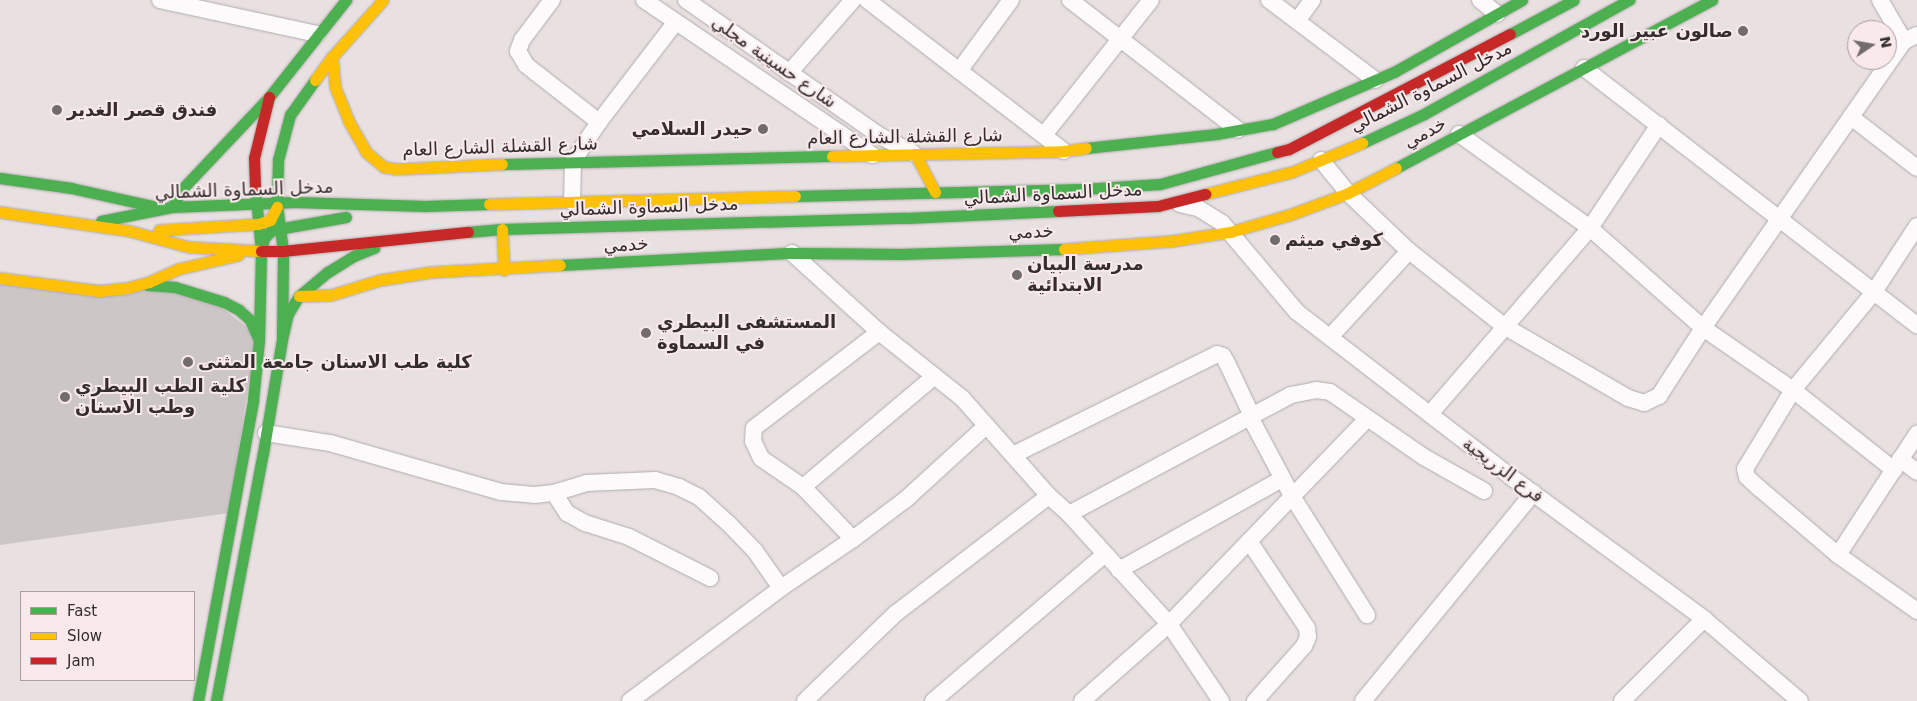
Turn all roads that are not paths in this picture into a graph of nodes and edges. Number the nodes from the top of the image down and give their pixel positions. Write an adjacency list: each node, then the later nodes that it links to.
1 (160, 0): 23 (street)
2 (346, 0): 23 (main road)
3 (383, 0): 26 (main road)
4 (552, 0): 33 (street)
5 (644, 0): 22 (street, شارع حسينية مجلي)
6 (853, 0): 29 (street)
7 (868, 0): 28 (street)
8 (1012, 0): 28 (street)
9 (1070, 0): 25 (street)
10 (1151, 0): 25 (street)
11 (1269, 0): 21 (street)
12 (1312, 0): 21 (street)
13 (1480, 0): 20 (street)
14 (1522, 0): 20 (main road, شارع القشلة الشارع العام)
15 (1574, 0): 46 (main road, مدخل السماوة الشمالي)
16 (1629, 0): 41 (main road, مدخل السماوة الشمالي)
17 (1712, 0): 27 (main road, خدمي)
18 (1880, 0): 24 (street)
19 (689, 1): 29 (street, شارع حسينية مجلي)
20 (1497, 14): 30 (main road, شارع القشلة الشارع العام)
21 (1297, 21): 30 (street)
22 (675, 23): 33 (street); 40 (street, شارع حسينية مجلي)
23 (317, 34): 31 (main road)
24 (1911, 38): 32 (street)
25 (1121, 40): 35 (street); 37 (street)
26 (332, 57): 42 (main road, شارع القشلة الشارع العام); 51 (main road)
27 (1584, 68): 34 (street); 36 (main road, خدمي)
28 (960, 70): 37 (street)
29 (789, 73): 39 (street, شارع حسينية مجلي)
30 (1375, 80): 35 (main road, شارع القشلة الشارع العام)
31 (269, 97): 50 (main road); 53 (main road)
32 (1851, 117): 43 (street); 55 (street)
33 (599, 122): 42 (street)
34 (1659, 125): 55 (street); 61 (street)
35 (1238, 130): 38 (main road, شارع القشلة الشارع العام)
36 (1459, 134): 47 (main road, خدمي); 61 (street)
37 (1044, 135): 38 (street)
38 (1064, 151): 39 (main road, شارع القشلة الشارع العام)
39 (915, 154): 40 (main road, شارع القشلة الشارع العام); 46 (main road)
40 (872, 155): 42 (main road, شارع القشلة الشارع العام)
41 (1321, 160): 45 (main road, مدخل السماوة الشمالي); 47 (street)
42 (574, 161): 48 (street)
43 (1917, 168)
44 (0, 178): 53 (main road)
45 (1230, 188): 49 (main road, مدخل السماوة الشمالي); 60 (street)
46 (935, 192): 48 (main road, مدخل السماوة الشمالي)
47 (1348, 193): 60 (main road, خدمي); 65 (street)
48 (572, 202): 52 (main road, مدخل السماوة الشمالي)
49 (1170, 204): 60 (street, فرع الزريجية); 62 (main road, مدخل السماوة الشمالي)
50 (257, 205): 51 (main road, مدخل السماوة الشمالي); 53 (main road, مدخل السماوة الشمالي); 57 (main road)
51 (277, 205): 52 (main road, مدخل السماوة الشمالي); 57 (main road); 59 (main road)
52 (425, 206): 59 (main road)
53 (168, 208): 56 (main road, مدخل السماوة الشمالي)
54 (0, 212): 56 (main road)
55 (1780, 219): 72 (street); 76 (street)
56 (82, 224): 63 (main road, مدخل السماوة الشمالي)
57 (258, 224): 63 (main road); 66 (main road)
58 (1917, 226): 72 (street)
59 (279, 227): 66 (main road); 67 (main road)
60 (1226, 227): 68 (main road, خدمي); 78 (street, فرع الزريجية)
61 (1590, 228): 75 (street); 76 (street)
62 (502, 229): 64 (main road, مدخل السماوة الشمالي); 69 (main road)
63 (130, 232): 66 (main road, مدخل السماوة الشمالي)
64 (444, 234): 67 (main road, مدخل السماوة الشمالي); 73 (main road)
65 (1409, 250): 75 (street); 78 (street)
66 (261, 251): 67 (main road, مدخل السماوة الشمالي); 71 (main road); 80 (main road)
67 (283, 251): 79 (main road)
68 (792, 253): 69 (main road, خدمي); 77 (street)
69 (504, 270): 73 (main road, خدمي)
70 (0, 278): 71 (main road)
71 (126, 288): 80 (main road)
72 (1874, 292): 74 (street); 82 (street)
73 (299, 296): 79 (main road)
74 (1917, 325)
75 (1504, 326): 76 (street); 83 (street)
76 (1704, 328): 82 (street)
77 (879, 332): 81 (street); 93 (street)
78 (1330, 337): 83 (street, فرع الزريجية)
79 (282, 339): 87 (main road)
80 (259, 340): 111 (main road)
81 (935, 376): 86 (street); 93 (street)
82 (1793, 390): 90 (street); 103 (street)
83 (1430, 414): 96 (street, فرع الزريجية)
84 (1251, 417): 85 (street); 89 (street); 92 (street); 99 (street)
85 (1367, 419): 94 (street); 98 (street)
86 (986, 426): 89 (street); 100 (street)
87 (266, 432): 95 (street); 112 (main road)
88 (1917, 434): 90 (street)
89 (1013, 456): 97 (street)
90 (1897, 465): 91 (street); 103 (street)
91 (1917, 472)
92 (1282, 479): 98 (street); 104 (street)
93 (803, 487): 100 (street)
94 (1484, 491)
95 (554, 493): 105 (street); 106 (street)
96 (1533, 493): 109 (street, فرع الزريجية); 119 (street)
97 (1049, 496): 99 (street); 114 (street)
98 (1292, 496): 101 (street); 108 (street)
99 (1068, 514): 102 (street)
100 (853, 540): 106 (street)
101 (1249, 541): 110 (street); 118 (street)
102 (1105, 554): 104 (street); 115 (street)
103 (1838, 555): 107 (street)
104 (1119, 570): 110 (street)
105 (710, 578)
106 (781, 588): 113 (street)
107 (1917, 611)
108 (1366, 615)
109 (1704, 619): 120 (street); 121 (street, فرع الزريجية)
110 (1169, 624): 116 (street); 117 (street)
111 (198, 701)
112 (216, 701)
113 (630, 701)
114 (805, 701)
115 (933, 701)
116 (1082, 701)
117 (1220, 701)
118 (1255, 701)
119 (1363, 701)
120 (1622, 701)
121 (1800, 701)

